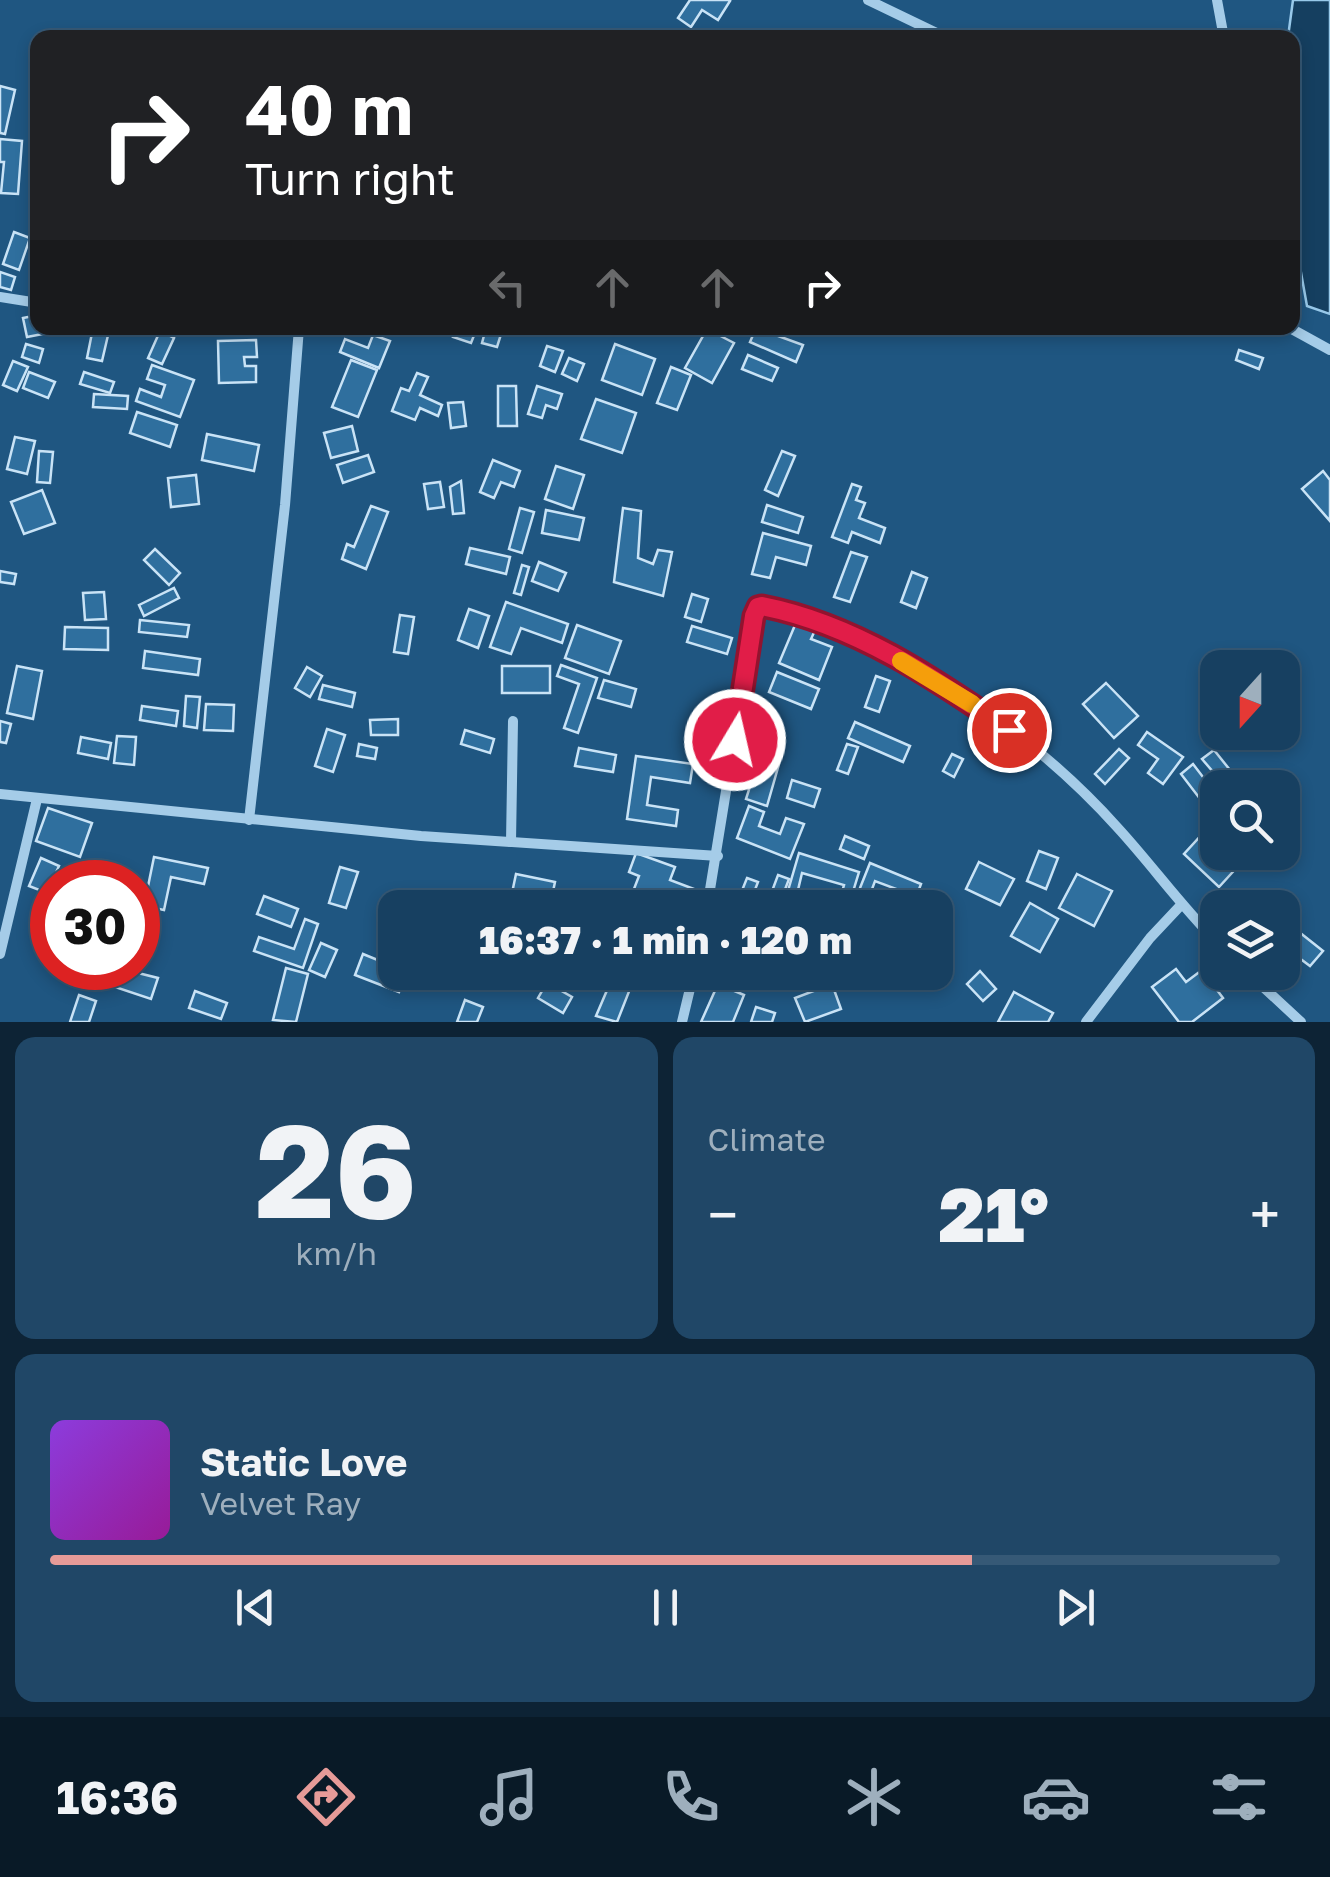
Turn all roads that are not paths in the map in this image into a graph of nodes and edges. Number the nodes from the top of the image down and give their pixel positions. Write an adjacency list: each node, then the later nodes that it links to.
1 (868, 0): 3 (street)
2 (1217, 0): 4 (street)
3 (931, 30)
4 (1223, 30)
5 (0, 297): 6 (street)
6 (30, 303)
7 (1300, 334): 9 (street)
8 (298, 335): 13 (street)
9 (1330, 350)
10 (512, 720): 14 (street)
11 (0, 794): 12 (street)
12 (37, 799): 13 (street); 19 (street)
13 (249, 820): 14 (street)
14 (511, 842): 15 (street)
15 (718, 856): 16 (street); 17 (street)
16 (711, 890)
17 (1181, 905): 18 (street); 23 (street)
18 (1200, 925)
19 (0, 954)
20 (690, 990): 22 (street)
21 (1266, 990): 24 (street)
22 (682, 1022)
23 (1086, 1022)
24 (1301, 1022)

